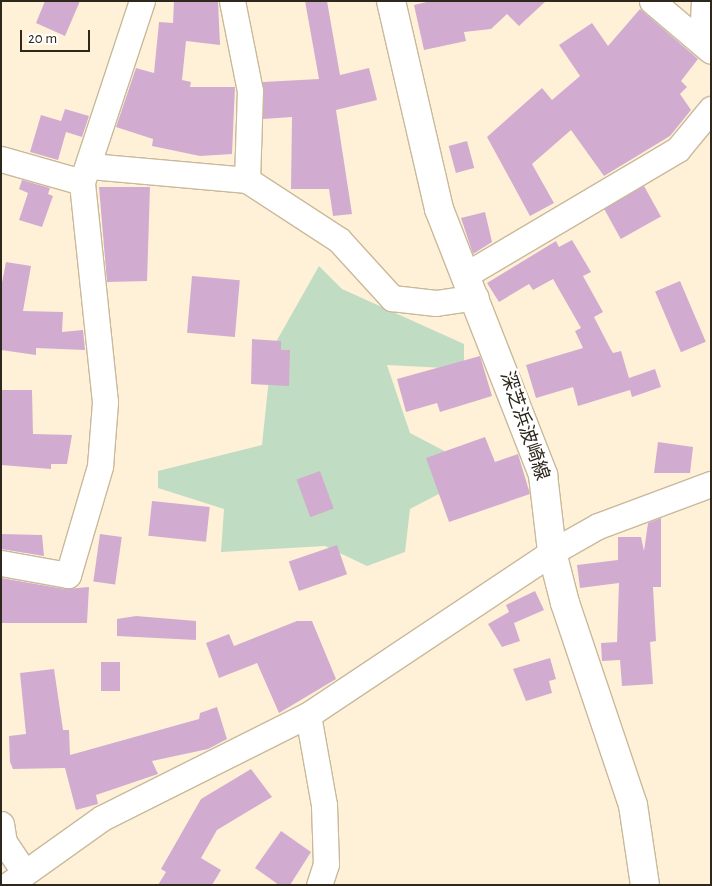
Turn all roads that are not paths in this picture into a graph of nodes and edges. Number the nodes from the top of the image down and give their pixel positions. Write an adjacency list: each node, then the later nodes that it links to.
1 (142, 1): 9 (street)
2 (232, 1): 10 (street)
3 (391, 1): 11 (main road, 深芝浜波崎線)
4 (652, 1): 6 (street)
5 (704, 1): 6 (street)
6 (706, 47)
7 (711, 109): 11 (street)
8 (1, 159): 9 (street)
9 (86, 174): 10 (street); 14 (street)
10 (247, 180): 11 (street)
11 (471, 286): 13 (main road, 深芝浜波崎線)
12 (711, 484): 13 (street)
13 (552, 552): 15 (street); 19 (main road, 深芝浜波崎線)
14 (1, 563)
15 (308, 715): 17 (street); 18 (street)
16 (1, 824): 17 (street)
17 (17, 879)
18 (318, 885)
19 (645, 885)

